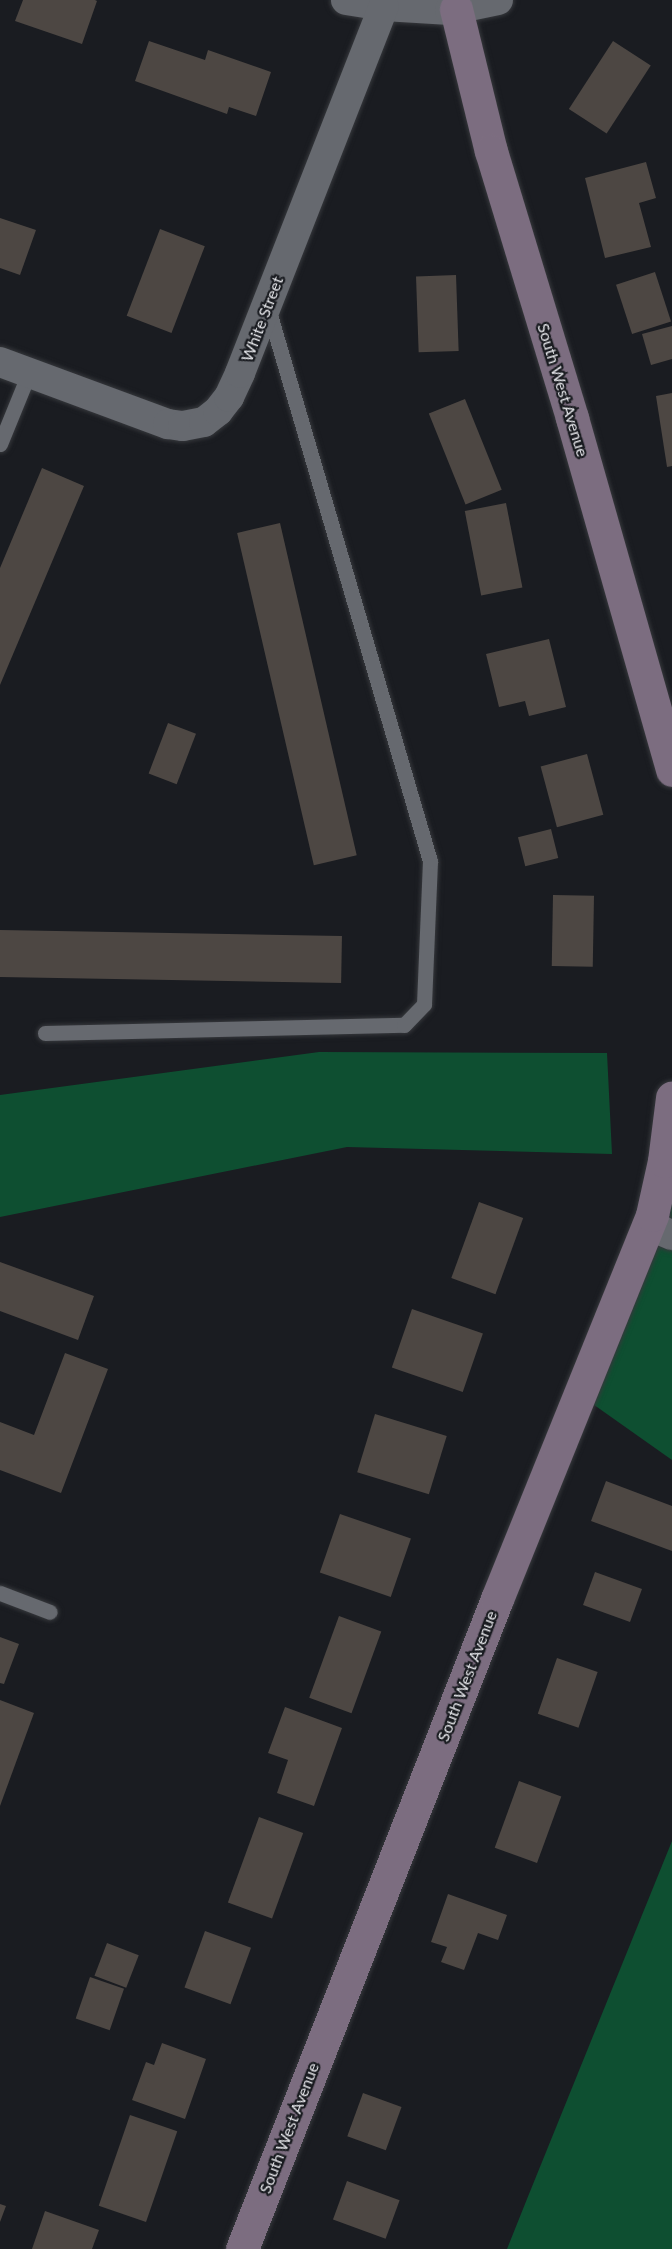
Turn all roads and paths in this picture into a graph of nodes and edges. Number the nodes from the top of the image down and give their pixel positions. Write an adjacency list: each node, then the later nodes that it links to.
1 (346, 0): 3 (street)
2 (498, 0): 4 (street)
3 (384, 6): 4 (street); 5 (street, White Street)
4 (456, 9): 9 (street, South West Avenue)
5 (267, 305): 7 (street, White Street); 10 (lane)
6 (0, 362): 7 (street, White Street)
7 (29, 374): 8 (lane)
8 (0, 444)
9 (672, 770)
10 (45, 1033)
11 (672, 1098): 12 (street, South West Avenue)
12 (660, 1230): 15 (street, South West Avenue)
13 (0, 1593): 14 (lane)
14 (50, 1612)
15 (242, 2249)

